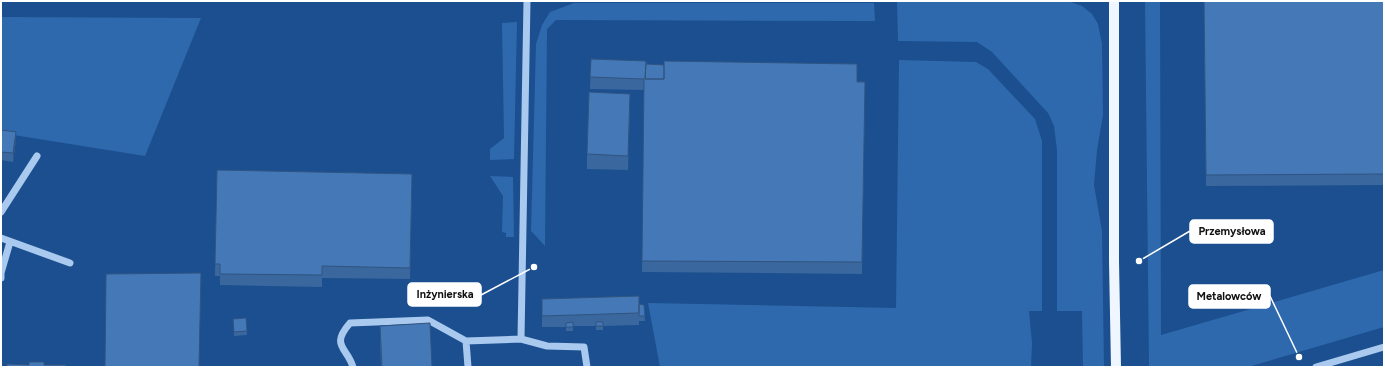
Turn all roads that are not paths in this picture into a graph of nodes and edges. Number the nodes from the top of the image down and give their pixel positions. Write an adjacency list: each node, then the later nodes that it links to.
1 (527, 1): 9 (street)
2 (1114, 1): 15 (main road)
3 (37, 156): 4 (street)
4 (1, 212)
5 (1, 238): 6 (street)
6 (10, 242): 7 (street); 8 (street)
7 (70, 263)
8 (1, 278)
9 (521, 339): 10 (street); 14 (street)
10 (466, 340): 12 (street); 13 (street)
11 (1384, 347): 16 (street)
12 (353, 367)
13 (468, 367)
14 (587, 367)
15 (1116, 367)
16 (1316, 367)

